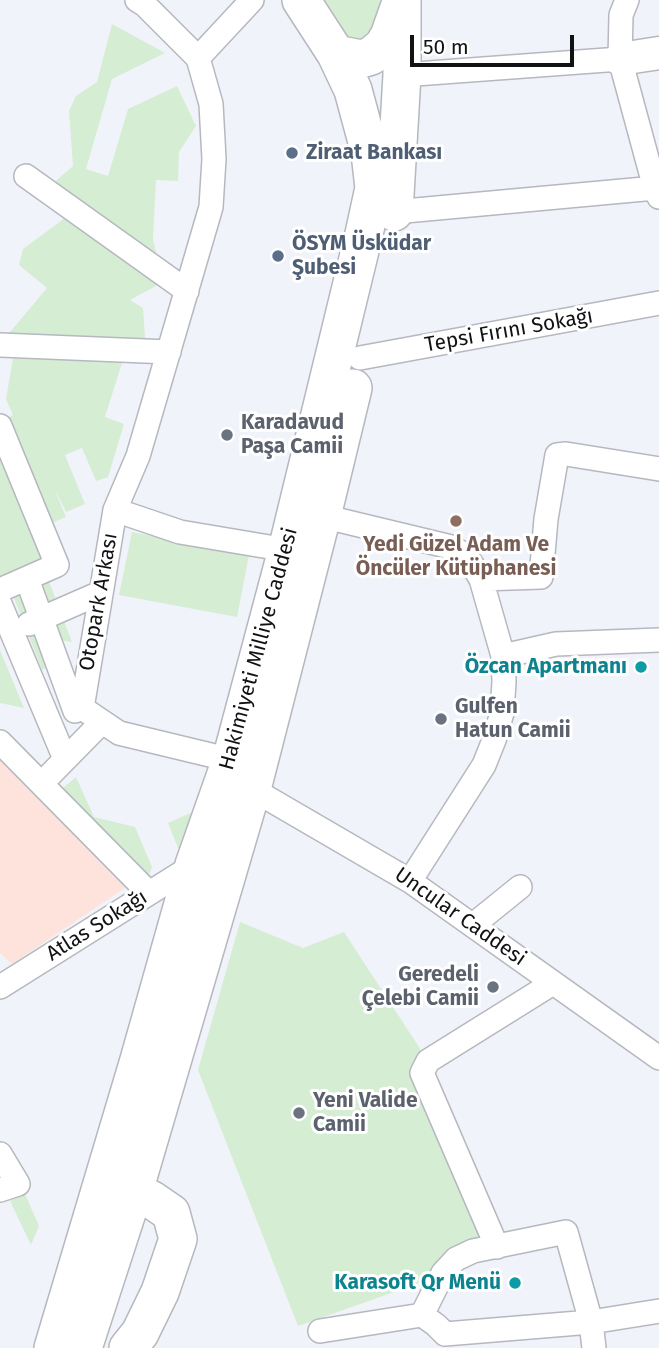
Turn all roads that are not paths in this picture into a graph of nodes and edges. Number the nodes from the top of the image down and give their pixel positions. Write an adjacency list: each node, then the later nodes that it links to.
1 (137, 0): 8 (street)
2 (252, 0): 8 (street)
3 (301, 0): 7 (main road, Hakimiyeti Milliye Caddesi)
4 (402, 0): 7 (main road); 10 (main road, Hakimiyeti Milliye Caddesi)
5 (627, 0): 9 (street)
6 (659, 53): 9 (street)
7 (336, 54): 23 (main road, Hakimiyeti Milliye Caddesi)
8 (198, 58): 14 (street, Otopark Arkası)
9 (620, 59): 10 (street); 12 (street)
10 (402, 75): 13 (main road, Hakimiyeti Milliye Caddesi)
11 (26, 176): 14 (street)
12 (657, 193): 13 (street)
13 (394, 212): 18 (main road, Hakimiyeti Milliye Caddesi)
14 (187, 291): 17 (street, Otopark Arkası)
15 (659, 303): 18 (street, Tepsi Fırını Sokağı)
16 (0, 345): 17 (street)
17 (169, 352): 21 (street, Otopark Arkası)
18 (360, 358): 22 (main road, Hakimiyeti Milliye Caddesi)
19 (0, 426): 24 (street)
20 (659, 469): 25 (street)
21 (114, 510): 23 (street); 27 (street, Otopark Arkası)
22 (322, 516): 25 (street); 39 (main road, Hakimiyeti Milliye Caddesi)
23 (287, 550): 37 (main road, Hakimiyeti Milliye Caddesi)
24 (26, 579): 26 (street); 29 (street)
25 (481, 579): 32 (street)
26 (0, 590)
27 (100, 593): 29 (street); 33 (street, Otopark Arkası)
28 (0, 604): 30 (street)
29 (41, 618): 30 (street); 33 (street)
30 (6, 634): 36 (street)
31 (659, 640): 32 (street)
32 (503, 656): 41 (street)
33 (82, 708): 34 (street)
34 (110, 727): 36 (street); 37 (street)
35 (0, 742): 38 (street)
36 (65, 759): 38 (street)
37 (231, 760): 40 (main road, Hakimiyeti Milliye Caddesi)
38 (41, 783): 43 (street)
39 (252, 789): 41 (street, Uncular Caddesi); 50 (main road, Hakimiyeti Milliye Caddesi)
40 (194, 864): 43 (street, Atlas Sokağı); 51 (main road, Hakimiyeti Milliye Caddesi)
41 (410, 881): 44 (street, Uncular Caddesi)
42 (520, 887): 44 (street)
43 (149, 892): 46 (street, Atlas Sokağı)
44 (473, 925): 45 (street, Uncular Caddesi)
45 (553, 983): 47 (street, Uncular Caddesi); 52 (street)
46 (0, 987)
47 (659, 1058)
48 (0, 1154): 49 (street)
49 (9, 1187)
50 (134, 1191): 51 (main road); 58 (main road, Hakimiyeti Milliye Caddesi); 59 (main road)
51 (97, 1202): 57 (main road, Hakimiyeti Milliye Caddesi)
52 (496, 1247): 54 (street); 55 (street)
53 (659, 1311): 55 (street)
54 (422, 1315): 55 (street); 56 (street)
55 (591, 1322): 60 (street)
56 (320, 1331)
57 (53, 1348)
58 (83, 1348)
59 (128, 1348)
60 (594, 1348)

